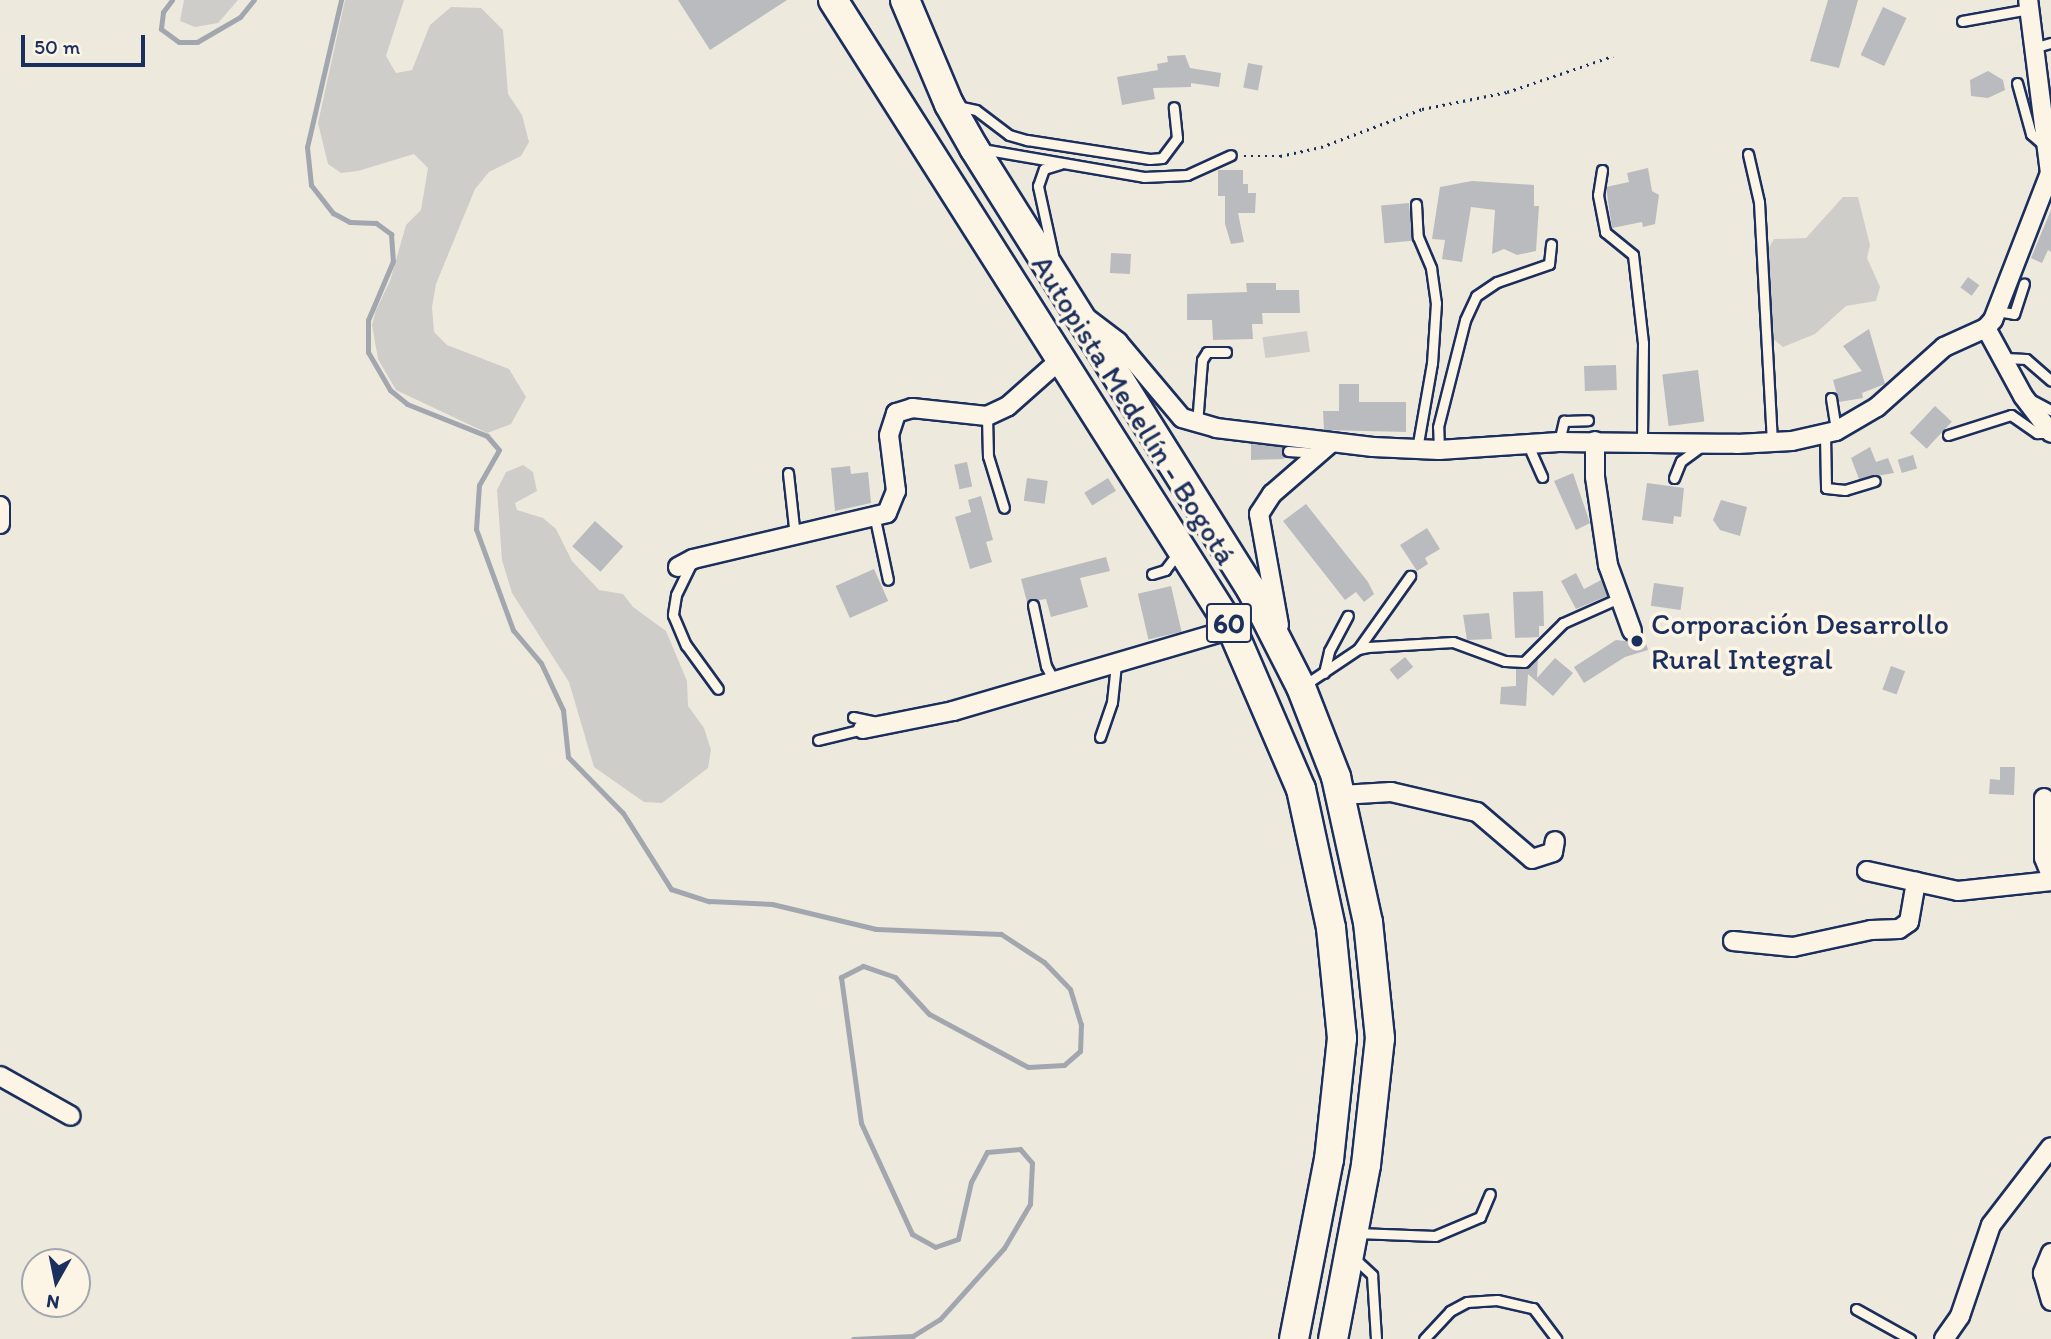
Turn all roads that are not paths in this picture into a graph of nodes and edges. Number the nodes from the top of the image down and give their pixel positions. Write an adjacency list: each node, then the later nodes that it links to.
1 (833, 0): 25 (highway, Autopista Medellín - Bogotá / 60)
2 (905, 0): 7 (highway, Autopista Medellín - Bogotá / 60)
3 (2028, 4): 4 (lane); 5 (street)
4 (1962, 21)
5 (2042, 46): 9 (street)
6 (2017, 83): 10 (lane)
7 (949, 104): 8 (lane); 11 (highway, Autopista Medellín - Bogotá / 60)
8 (1174, 107)
9 (2048, 115): 10 (street)
10 (2050, 147): 16 (street)
11 (974, 148): 14 (lane); 19 (highway, Autopista Medellín - Bogotá / 60)
12 (1231, 155): 14 (lane)
13 (1748, 155): 40 (lane)
14 (1062, 164): 19 (lane)
15 (1602, 170): 39 (lane)
16 (2049, 188): 22 (street)
17 (1416, 204): 44 (lane)
18 (1551, 244): 45 (lane)
19 (1057, 280): 21 (highway, Autopista Medellín - Bogotá / 60)
20 (2024, 284): 22 (lane)
21 (1075, 310): 33 (street); 66 (highway, Autopista Medellín - Bogotá / 60)
22 (1996, 311): 23 (street)
23 (1986, 328): 26 (street); 34 (street)
24 (1226, 352): 33 (lane)
25 (1062, 358): 31 (street); 56 (highway, Autopista Medellín - Bogotá / 60)
26 (2005, 358): 27 (lane); 28 (street)
27 (2051, 381)
28 (2023, 396): 30 (lane); 35 (street)
29 (1831, 398): 34 (lane)
30 (2051, 410)
31 (987, 416): 52 (lane); 53 (street)
32 (1588, 420): 37 (lane)
33 (1197, 424): 43 (street)
34 (1831, 432): 40 (street); 50 (lane)
35 (2051, 433): 36 (lane)
36 (1948, 435)
37 (1559, 442): 38 (street); 42 (street)
38 (1595, 442): 39 (street); 61 (street)
39 (1642, 443): 41 (street)
40 (1772, 443): 41 (street)
41 (1704, 444): 49 (lane)
42 (1528, 445): 45 (street); 48 (lane)
43 (1326, 448): 44 (street); 46 (lane); 66 (street)
44 (1417, 449): 45 (street)
45 (1439, 450)
46 (1287, 451)
47 (788, 473): 55 (lane)
48 (1542, 477)
49 (1674, 478)
50 (1875, 481)
51 (0, 506): 54 (street)
52 (1004, 508)
53 (875, 519): 55 (street); 60 (lane)
54 (0, 524)
55 (795, 536): 57 (street)
56 (1182, 545): 58 (lane); 64 (highway, Autopista Medellín - Bogotá / 60)
57 (686, 563): 71 (lane)
58 (1152, 574)
59 (1410, 576): 67 (lane)
60 (887, 580)
61 (1617, 599): 65 (street); 67 (lane)
62 (1033, 605): 70 (lane)
63 (1348, 616): 69 (lane)
64 (1232, 629): 68 (street); 91 (highway, Autopista Medellín - Bogotá / 60)
65 (1632, 631)
66 (1282, 647): 69 (highway, Autopista Medellín - Bogotá / 60)
67 (1358, 649): 69 (lane)
68 (1116, 664): 70 (street); 73 (lane)
69 (1313, 680): 75 (highway, Autopista Medellín - Bogotá / 60)
70 (1055, 682): 72 (street)
71 (718, 689)
72 (866, 724): 74 (lane)
73 (1100, 737)
74 (818, 740)
75 (1340, 795): 77 (street); 87 (highway, Autopista Medellín - Bogotá / 60)
76 (2044, 798): 79 (street)
77 (1555, 841)
78 (1867, 871): 81 (street)
79 (2051, 875)
80 (2051, 881): 81 (street)
81 (1916, 882): 82 (street)
82 (1733, 941)
83 (0, 1076): 84 (street)
84 (71, 1116)
85 (2051, 1147): 97 (street)
86 (1490, 1194): 87 (lane)
87 (1351, 1244): 92 (highway, Autopista Medellín - Bogotá / 60); 93 (lane)
88 (2051, 1253): 89 (street)
89 (2051, 1301)
90 (1856, 1310): 96 (lane)
91 (1294, 1339)
92 (1333, 1339)
93 (1376, 1339)
94 (1424, 1339): 95 (lane)
95 (1556, 1339)
96 (1910, 1339)
97 (1944, 1339)

